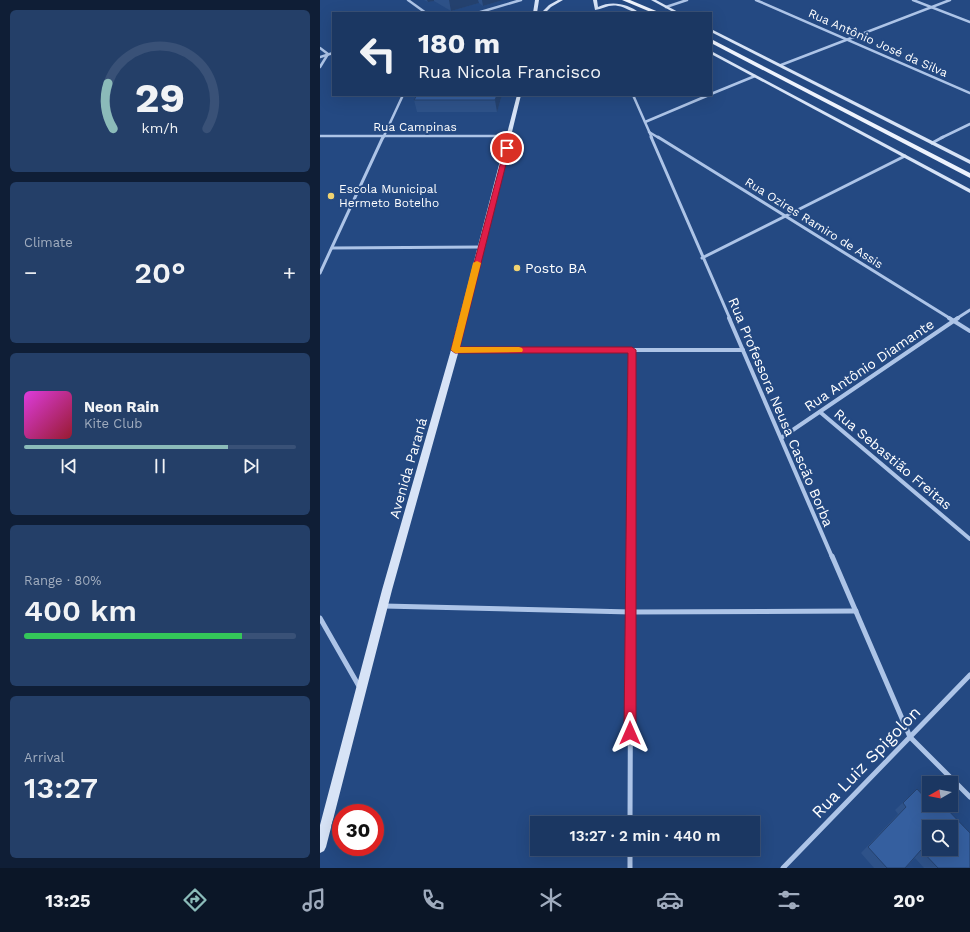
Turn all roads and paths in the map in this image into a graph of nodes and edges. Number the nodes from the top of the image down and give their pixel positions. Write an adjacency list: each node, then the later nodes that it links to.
1 (408, 0): 16 (street)
2 (521, 0): 17 (street)
3 (537, 0): 18 (street)
4 (561, 0): 19 (street)
5 (595, 0): 15 (street)
6 (625, 0): 21 (main road)
7 (639, 0): 22 (main road)
8 (653, 0): 13 (street)
9 (687, 0): 13 (street)
10 (756, 0): 26 (street, Rua Antônio José da Silva)
11 (913, 0): 14 (street)
12 (950, 0): 14 (street)
13 (666, 7): 23 (street)
14 (931, 8): 24 (street); 26 (street)
15 (596, 11): 20 (street)
16 (425, 12)
17 (480, 12)
18 (534, 12)
19 (544, 12)
20 (636, 12)
21 (655, 12)
22 (657, 12)
23 (676, 12)
24 (970, 22)
25 (712, 30): 33 (street)
26 (849, 40): 33 (street); 37 (street, Rua Antônio José da Silva)
27 (712, 41): 51 (main road)
28 (320, 48): 31 (street)
29 (332, 53): 31 (street)
30 (712, 53): 35 (street)
31 (328, 54): 32 (street); 34 (street)
32 (320, 57)
33 (781, 65): 48 (street)
34 (320, 67)
35 (755, 76): 36 (street); 49 (street)
36 (712, 94)
37 (970, 94)
38 (403, 96): 45 (street)
39 (519, 96): 47 (street, Avenida Paraná)
40 (633, 96): 42 (street, Rua Professora Neusa Cascão Borba)
41 (708, 96): 42 (street)
42 (644, 122): 44 (street, Rua Professora Neusa Cascão Borba)
43 (970, 124): 48 (street)
44 (648, 131): 53 (street, Rua Ozires Ramiro de Assis); 56 (street, Rua Professora Neusa Cascão Borba)
45 (384, 135): 46 (street, Rua Campinas); 47 (street, Rua Campinas); 55 (street)
46 (320, 136)
47 (510, 136): 54 (street, Avenida Paraná)
48 (932, 143): 50 (street)
49 (905, 156): 52 (street); 53 (street)
50 (970, 162)
51 (970, 176)
52 (970, 191)
53 (785, 216): 56 (street); 59 (street, Rua Ozires Ramiro de Assis)
54 (481, 247): 55 (street); 61 (street, Avenida Paraná)
55 (332, 248): 57 (street)
56 (702, 258): 63 (street, Rua Professora Neusa Cascão Borba)
57 (320, 272)
58 (970, 310): 59 (street, Rua Antônio Diamante)
59 (954, 321): 60 (street, Rua Ozires Ramiro de Assis); 64 (street, Rua Antônio Diamante)
60 (970, 331)
61 (455, 350): 62 (street); 67 (street, Avenida Paraná)
62 (632, 350): 63 (street); 69 (street)
63 (743, 350): 65 (street, Rua Professora Neusa Cascão Borba)
64 (820, 412): 65 (street, Rua Antônio Diamante); 66 (street, Rua Sebastião Freitas)
65 (781, 438): 68 (street, Rua Professora Neusa Cascão Borba)
66 (970, 539)
67 (383, 606): 69 (street); 72 (street, Avenida Paraná)
68 (856, 611): 69 (street); 73 (street, Rua Professora Neusa Cascão Borba)
69 (631, 612): 75 (street)
70 (320, 618): 72 (street)
71 (970, 675): 73 (street, Rua Luiz Spigolon)
72 (361, 690): 76 (street, Avenida Paraná)
73 (910, 737): 74 (street); 79 (street, Rua Luiz Spigolon)
74 (970, 797)
75 (630, 816)
76 (320, 847)
77 (630, 856): 78 (street)
78 (630, 868)
79 (783, 868)

